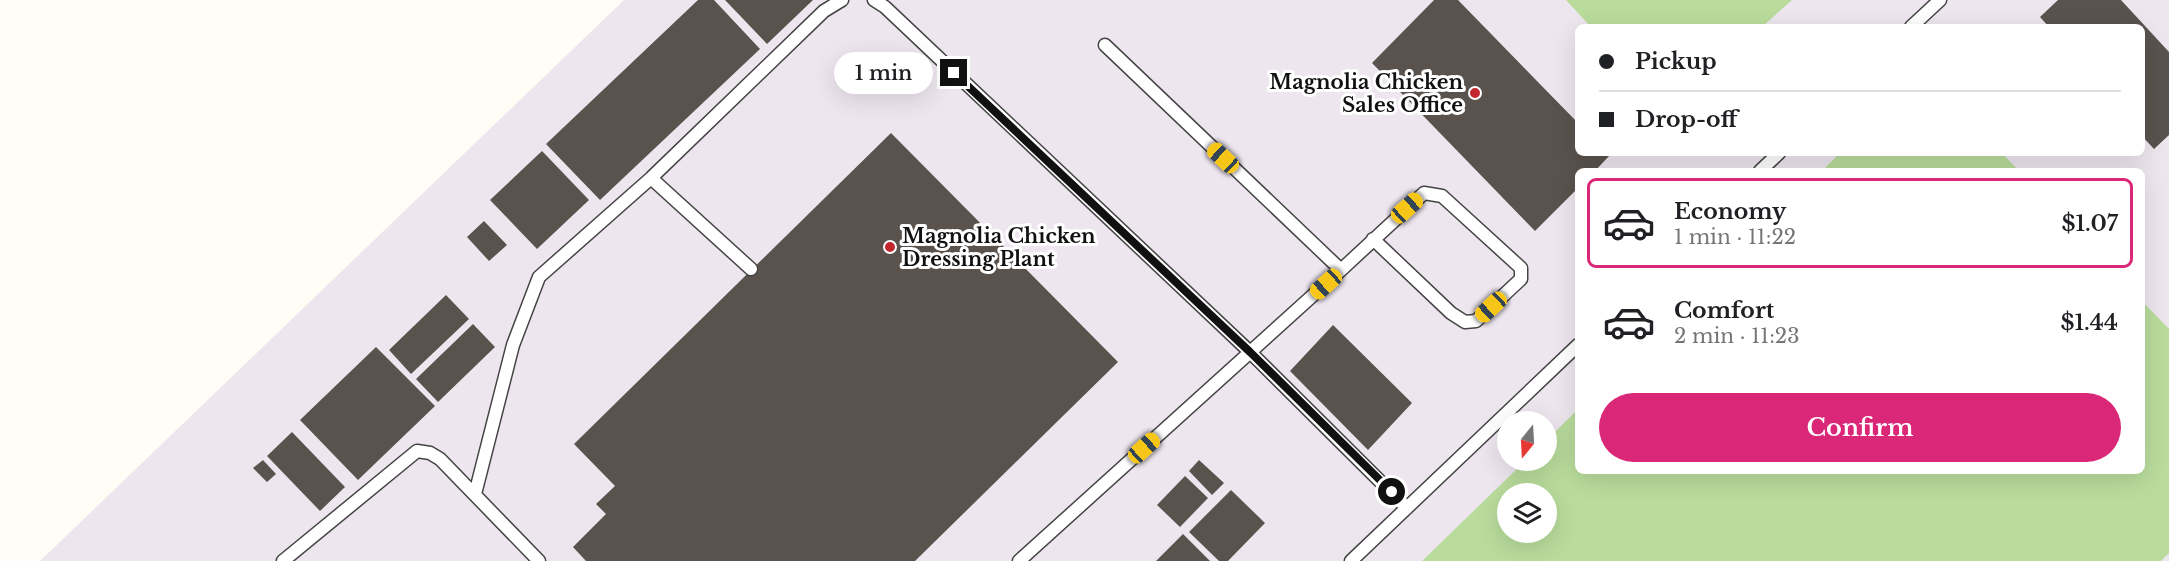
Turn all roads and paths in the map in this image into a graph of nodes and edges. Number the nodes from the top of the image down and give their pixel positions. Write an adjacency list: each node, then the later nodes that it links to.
1 (842, 0): 8 (lane)
2 (874, 0): 13 (lane)
3 (1940, 0): 4 (lane)
4 (1914, 24)
5 (1105, 45): 11 (lane)
6 (1776, 156): 7 (lane)
7 (1763, 168)
8 (651, 178): 10 (lane); 14 (lane)
9 (1373, 239): 9 (lane); 11 (lane)
10 (751, 269)
11 (1341, 270): 13 (lane)
12 (1575, 348): 15 (lane)
13 (1250, 352): 15 (lane); 18 (lane)
14 (475, 494): 16 (lane); 17 (lane)
15 (1407, 507): 19 (lane)
16 (283, 561)
17 (539, 561)
18 (1019, 561)
19 (1351, 561)

